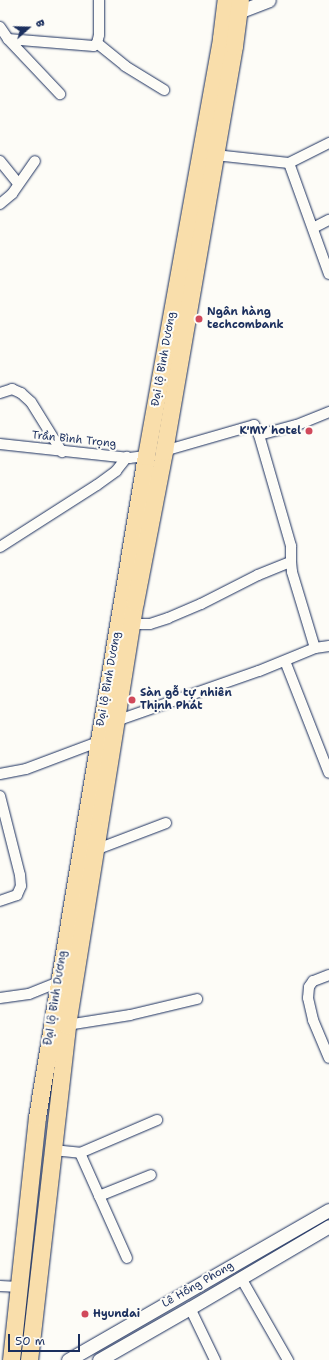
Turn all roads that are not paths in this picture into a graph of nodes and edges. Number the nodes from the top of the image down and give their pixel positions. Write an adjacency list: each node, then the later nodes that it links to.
1 (99, 0): 7 (street)
2 (226, 0): 26 (highway, Đại lộ Bình Dương)
3 (269, 0): 4 (street)
4 (239, 6): 11 (highway, Đại lộ Bình Dương)
5 (0, 27): 6 (street)
6 (8, 39): 7 (street); 9 (street)
7 (97, 43): 8 (street)
8 (164, 90)
9 (60, 94)
10 (329, 143): 14 (street)
11 (214, 155): 14 (street); 24 (highway, Đại lộ Bình Dương)
12 (0, 161): 15 (street)
13 (35, 161): 15 (street)
14 (289, 163): 18 (street)
15 (18, 183): 16 (street)
16 (0, 204)
17 (329, 220): 18 (street)
18 (313, 228): 19 (street)
19 (329, 274)
20 (0, 393): 25 (street)
21 (329, 412): 22 (street)
22 (258, 435): 24 (street); 29 (street)
23 (0, 444): 25 (street, Trần Bình Trọng)
24 (164, 451): 26 (highway); 30 (highway, Đại lộ Bình Dương)
25 (62, 452): 27 (street, Trần Bình Trọng)
26 (146, 456): 27 (street, Trần Bình Trọng); 35 (highway, Đại lộ Bình Dương)
27 (127, 457): 28 (street)
28 (0, 547)
29 (291, 562): 30 (street); 32 (street)
30 (132, 624): 34 (highway, Đại lộ Bình Dương)
31 (329, 646): 32 (street)
32 (315, 648): 33 (street)
33 (285, 661): 34 (street); 36 (street)
34 (116, 720): 40 (highway, Đại lộ Bình Dương)
35 (98, 742): 37 (street); 43 (highway, Đại lộ Bình Dương)
36 (329, 773)
37 (0, 774)
38 (0, 796): 41 (street)
39 (166, 823): 40 (street)
40 (95, 850): 46 (highway, Đại lộ Bình Dương)
41 (0, 901)
42 (329, 975): 47 (street)
43 (58, 982): 44 (street); 58 (highway, Đại lộ Bình Dương)
44 (0, 998)
45 (197, 999): 46 (street)
46 (67, 1025): 49 (highway, Đại lộ Bình Dương)
47 (329, 1058)
48 (157, 1120): 50 (street)
49 (53, 1150): 50 (street); 61 (highway, Đại lộ Bình Dương)
50 (80, 1153): 52 (street)
51 (151, 1175): 52 (street)
52 (99, 1196): 55 (street)
53 (329, 1210): 62 (street, Lê Hồng Phong)
54 (329, 1226): 56 (street, Lê Hồng Phong)
55 (127, 1258)
56 (241, 1278): 59 (street, Lê Hồng Phong); 65 (street)
57 (0, 1286): 58 (street)
58 (19, 1287): 60 (highway, Đại lộ Bình Dương)
59 (190, 1308): 63 (street, Lê Hồng Phong); 64 (street)
60 (11, 1360)
61 (29, 1360)
62 (68, 1360)
63 (99, 1360)
64 (215, 1360)
65 (288, 1360)

